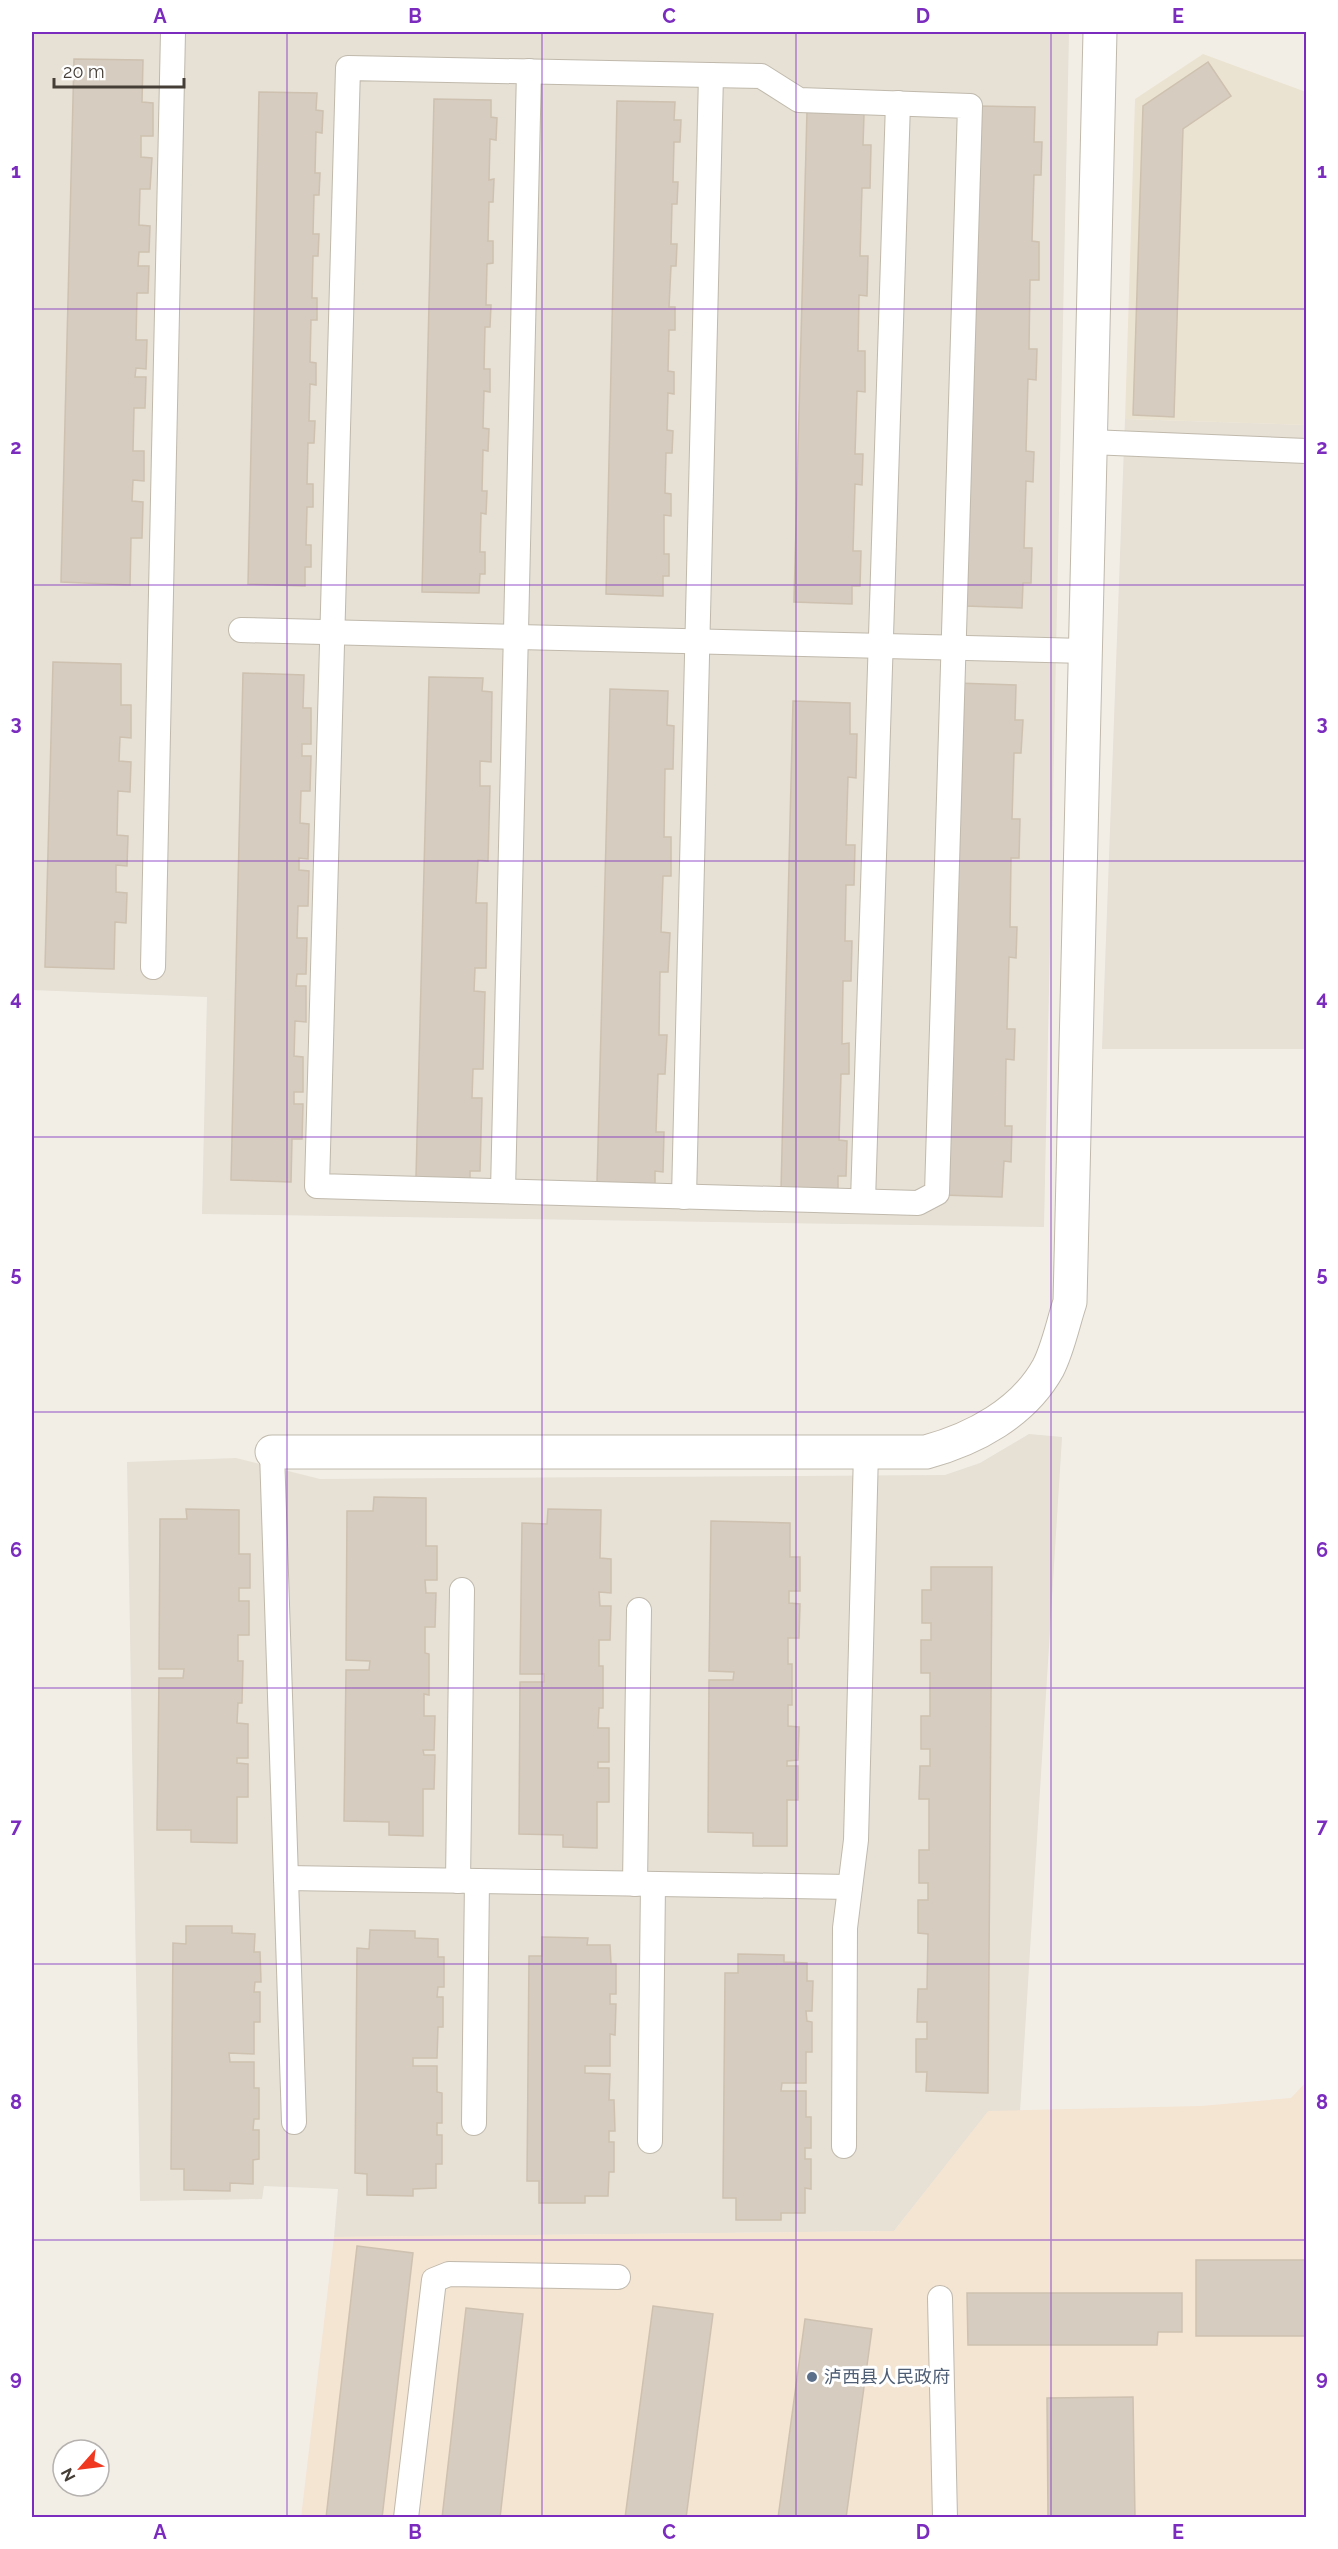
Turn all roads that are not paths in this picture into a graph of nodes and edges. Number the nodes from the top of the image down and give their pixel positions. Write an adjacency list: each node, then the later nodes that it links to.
1 (173, 32): 15 (lane)
2 (1100, 32): 6 (street)
3 (529, 71): 4 (lane); 9 (lane); 10 (lane)
4 (711, 75): 5 (lane); 11 (lane)
5 (898, 103): 12 (lane); 13 (lane)
6 (1090, 442): 7 (lane); 14 (street)
7 (1306, 452)
8 (241, 630): 9 (lane)
9 (332, 632): 10 (lane); 16 (lane)
10 (516, 636): 11 (lane); 16 (lane)
11 (697, 640): 12 (lane); 17 (lane)
12 (880, 645): 13 (lane); 18 (lane)
13 (954, 647): 14 (lane); 18 (lane)
14 (1085, 651): 20 (street)
15 (153, 967)
16 (503, 1191): 17 (lane)
17 (684, 1197): 18 (lane)
18 (863, 1201)
19 (272, 1452): 20 (street); 23 (lane)
20 (866, 1452): 26 (lane)
21 (462, 1590): 24 (lane)
22 (639, 1610): 25 (lane)
23 (286, 1878): 24 (lane); 27 (lane)
24 (467, 1881): 25 (lane); 28 (lane)
25 (644, 1884): 26 (lane); 29 (lane)
26 (850, 1887): 30 (lane)
27 (294, 2122)
28 (474, 2123)
29 (650, 2141)
30 (844, 2146)
31 (618, 2277): 33 (lane)
32 (940, 2298): 34 (lane)
33 (405, 2517)
34 (945, 2517)

